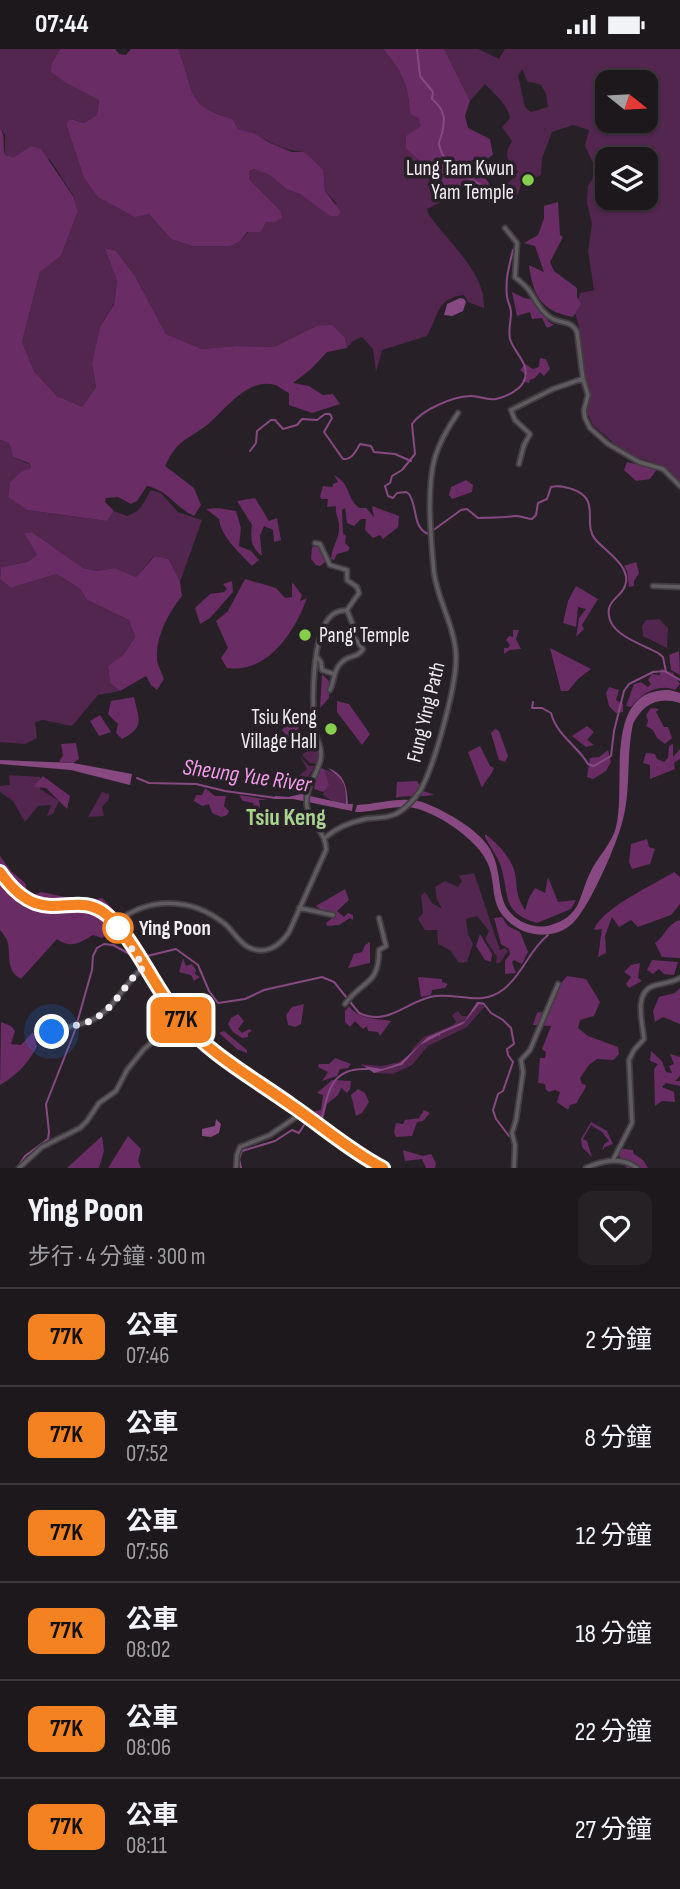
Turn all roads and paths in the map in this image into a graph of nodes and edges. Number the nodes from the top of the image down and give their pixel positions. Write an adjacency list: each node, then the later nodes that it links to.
1 (505, 228): 2 (street)
2 (583, 379): 4 (street); 5 (street)
3 (458, 413): 13 (street, Fung Ying Path)
4 (519, 464)
5 (680, 486)
6 (315, 543): 9 (street)
7 (653, 586): 8 (street)
8 (680, 587)
9 (347, 610): 10 (street); 11 (street)
10 (317, 657): 11 (street); 13 (street)
11 (334, 674): 12 (street)
12 (330, 690)
13 (325, 838): 15 (street)
14 (0, 872): 18 (main road)
15 (299, 908): 16 (street); 18 (street)
16 (333, 915)
17 (379, 918): 22 (street)
18 (115, 923): 19 (main road)
19 (144, 967): 23 (main road); 24 (street)
20 (680, 978): 26 (street)
21 (558, 984): 30 (street)
22 (346, 1003)
23 (180, 1019): 25 (main road); 27 (street)
24 (52, 1032)
25 (302, 1113): 28 (street); 29 (main road)
26 (613, 1160): 31 (street); 32 (street)
27 (19, 1168)
28 (236, 1168)
29 (383, 1168)
30 (514, 1168)
31 (586, 1168)
32 (637, 1168)

